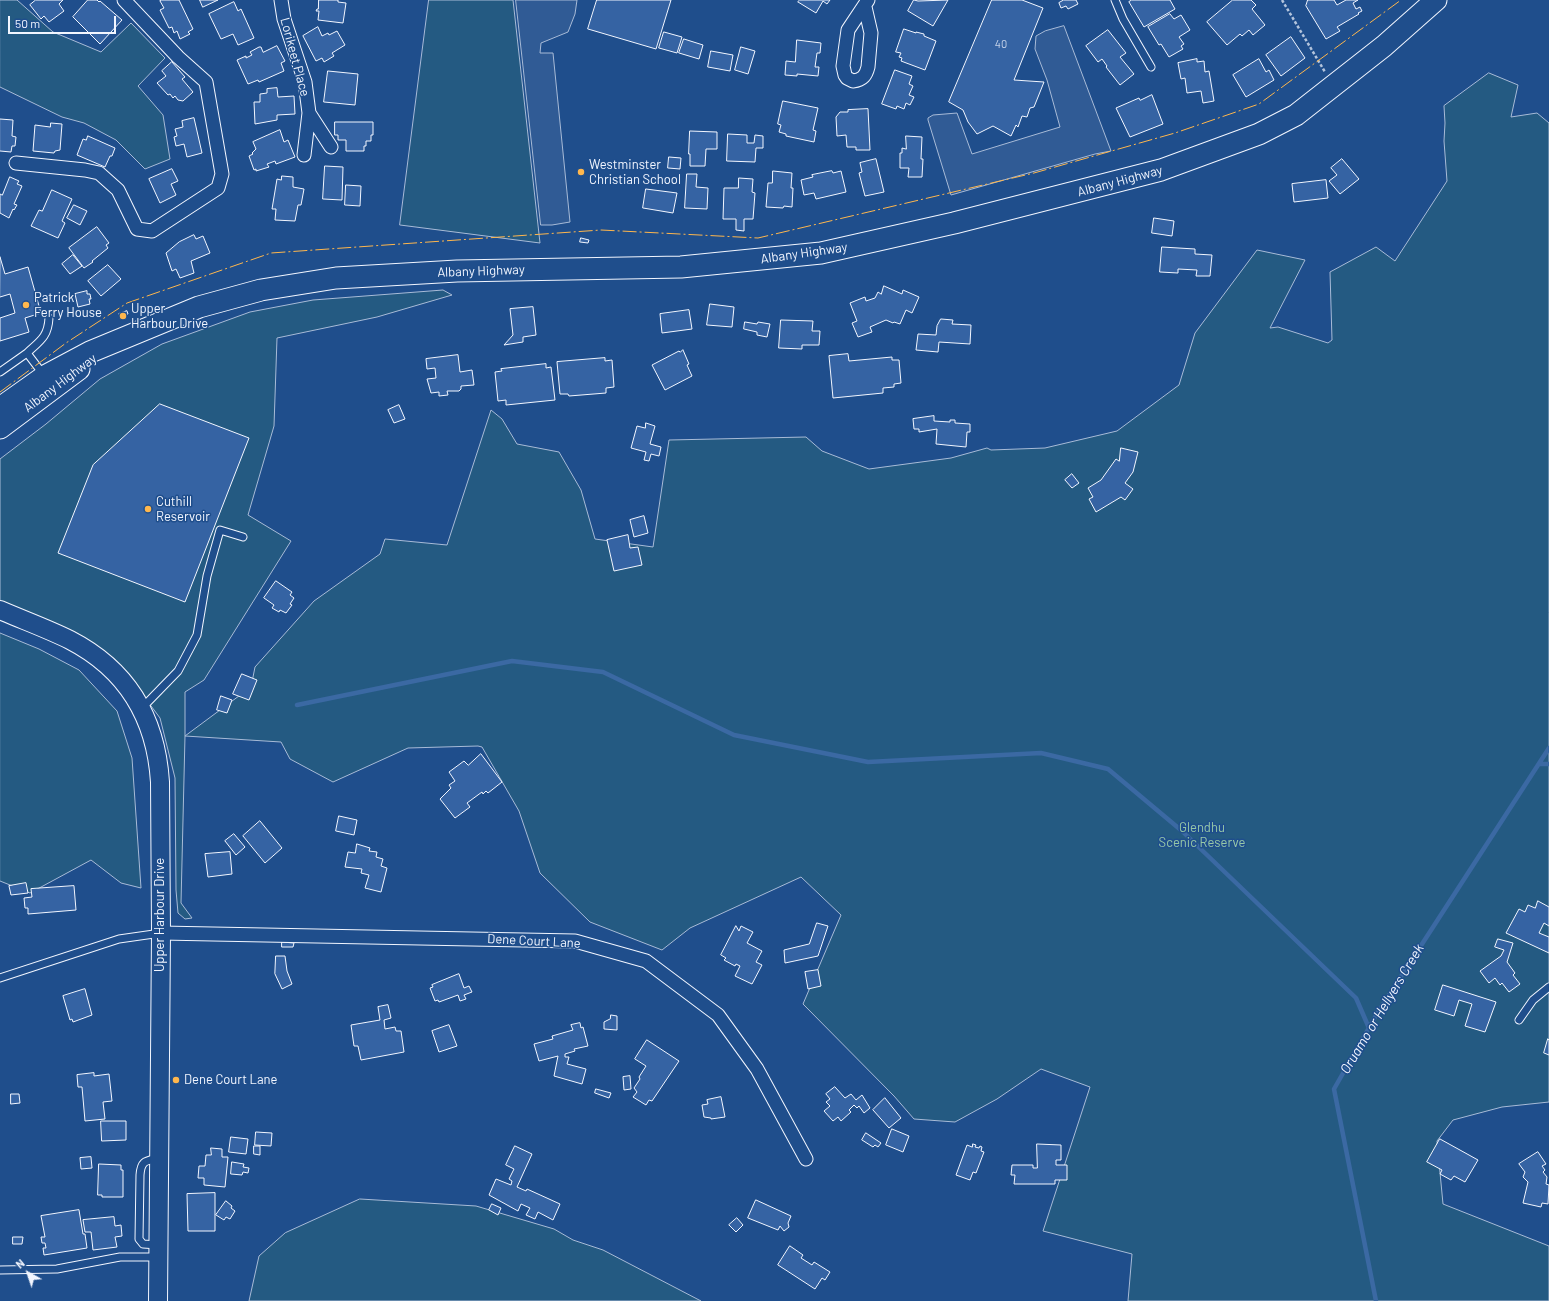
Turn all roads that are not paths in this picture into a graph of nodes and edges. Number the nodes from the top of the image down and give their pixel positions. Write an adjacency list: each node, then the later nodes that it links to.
1 (124, 0): 10 (street)
2 (281, 0): 7 (street, Lorikeet Place)
3 (1116, 0): 6 (lane)
4 (1436, 0): 12 (main road, Albany Highway)
5 (866, 4): 5 (street)
6 (1150, 67)
7 (309, 113): 8 (street, Lorikeet Place); 9 (street, Lorikeet Place)
8 (331, 147)
9 (304, 155)
10 (16, 163)
11 (49, 318): 13 (lane)
12 (121, 340): 15 (main road, Albany Highway); 17 (main road, Albany Highway)
13 (27, 352): 14 (lane); 15 (lane)
14 (0, 372)
15 (45, 376): 16 (main road, Albany Highway)
16 (0, 408)
17 (0, 428)
18 (243, 537): 20 (lane)
19 (0, 610): 20 (main road, Upper Harbour Drive)
20 (142, 709): 21 (main road, Upper Harbour Drive)
21 (161, 933): 22 (lane); 25 (street, Dene Court Lane); 26 (main road, Upper Harbour Drive)
22 (0, 978)
23 (1549, 987): 24 (lane)
24 (1519, 1020)
25 (806, 1159)
26 (159, 1251): 27 (lane); 28 (main road, Upper Harbour Drive)
27 (0, 1270)
28 (158, 1301)

